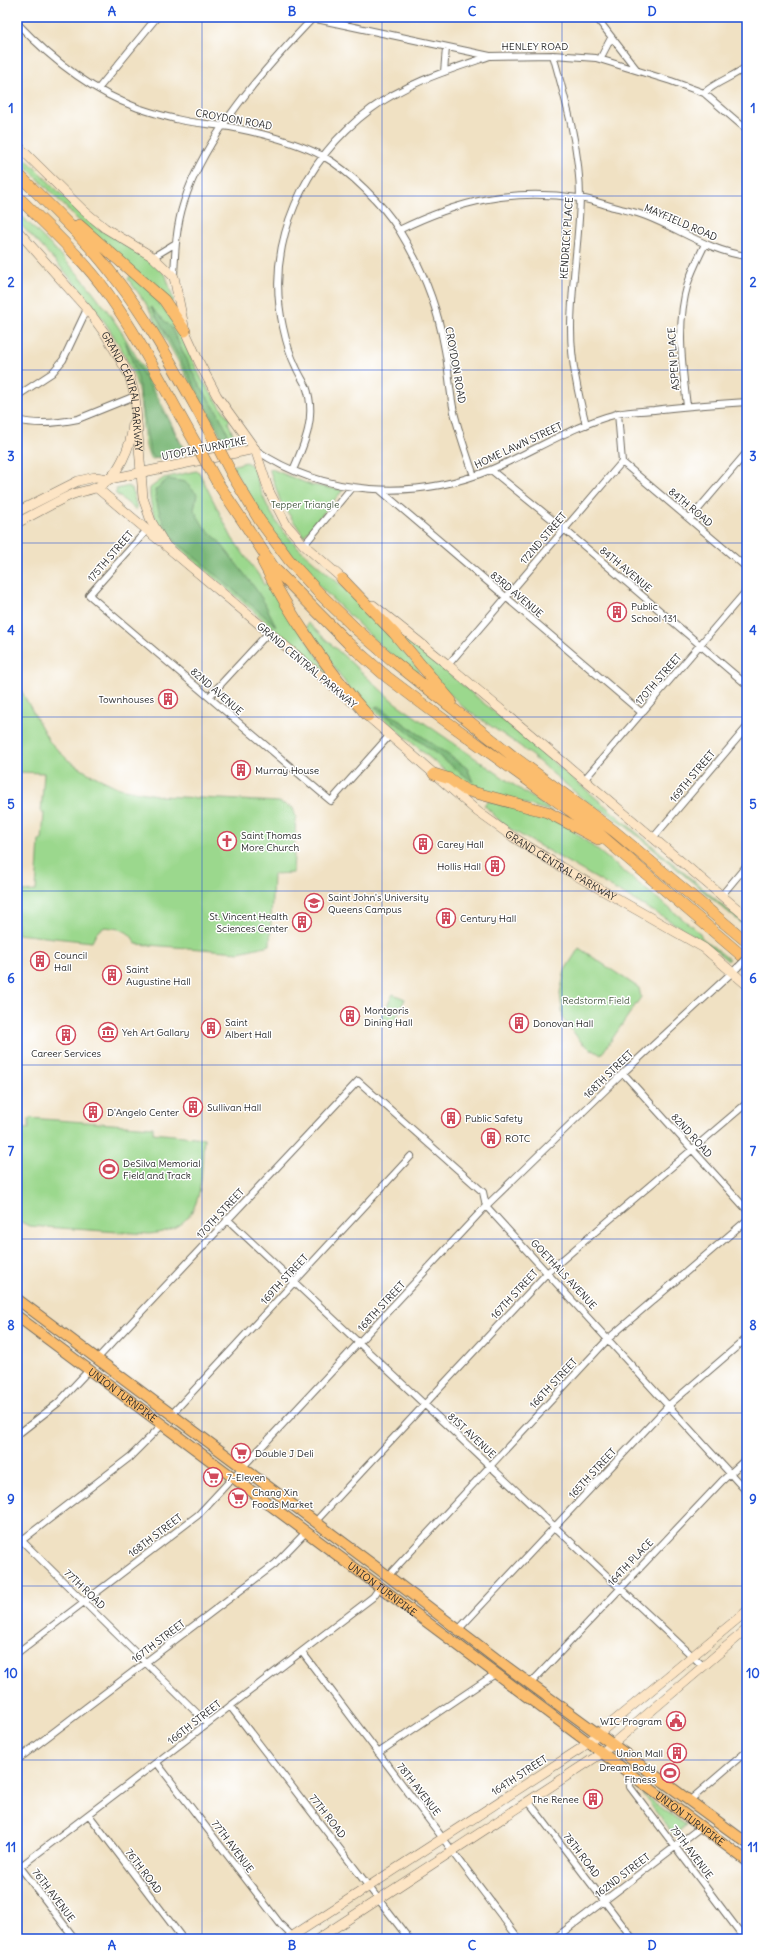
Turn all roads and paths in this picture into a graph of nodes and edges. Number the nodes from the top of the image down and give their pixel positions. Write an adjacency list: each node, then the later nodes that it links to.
1 (157, 17): 13 (street)
2 (596, 17): 5 (street)
3 (311, 18): 6 (street, HENLEY ROAD); 15 (street)
4 (17, 23): 13 (street, CROYDON ROAD)
5 (611, 38): 9 (street); 11 (street)
6 (446, 48): 8 (street, HENLEY ROAD); 12 (street)
7 (553, 55): 8 (street, HENLEY ROAD); 9 (street, HENLEY ROAD); 22 (street, KENDRICK PLACE)
8 (490, 56): 12 (street)
9 (600, 60): 11 (street, HENLEY ROAD)
10 (747, 66): 14 (street)
11 (637, 70): 14 (street, HENLEY ROAD)
12 (444, 72): 18 (street)
13 (98, 89): 15 (street, CROYDON ROAD)
14 (704, 93): 16 (street, HENLEY ROAD)
15 (223, 126): 18 (street, CROYDON ROAD); 25 (street)
16 (747, 130)
17 (17, 145): 28 (main road)
18 (323, 156): 23 (street, CROYDON ROAD); 42 (street)
19 (17, 168): 31 (highway)
20 (17, 173): 70 (highway, bridge)
21 (17, 196): 53 (highway, bridge)
22 (580, 198): 23 (street, MAYFIELD ROAD); 26 (street, MAYFIELD ROAD); 38 (street, KENDRICK PLACE)
23 (399, 230): 45 (street, CROYDON ROAD)
24 (17, 231): 30 (main road, GRAND CENTRAL PARKWAY)
25 (176, 243): 28 (street); 29 (street)
26 (705, 244): 27 (street, MAYFIELD ROAD); 35 (street, ASPEN PLACE)
27 (747, 256)
28 (153, 257): 29 (main road)
29 (174, 277): 31 (main road)
30 (87, 309): 32 (street); 33 (main road, GRAND CENTRAL PARKWAY)
31 (185, 331): 39 (main road)
32 (17, 396)
33 (135, 396): 37 (street); 44 (main road, GRAND CENTRAL PARKWAY); 46 (main road)
34 (747, 402): 35 (street, HOME LAWN STREET)
35 (687, 406): 36 (street, HOME LAWN STREET)
36 (618, 413): 38 (street, HOME LAWN STREET); 41 (street)
37 (17, 420)
38 (586, 425): 43 (street, HOME LAWN STREET)
39 (255, 449): 42 (street, HOME LAWN STREET); 44 (main road, UTOPIA TURNPIKE); 56 (main road)
40 (747, 452): 51 (street)
41 (622, 462): 51 (street, 84TH ROAD); 54 (street, 172ND STREET)
42 (293, 470): 47 (street, HOME LAWN STREET)
43 (491, 470): 45 (street, HOME LAWN STREET); 54 (street, 84TH AVENUE)
44 (142, 472): 46 (main road, UTOPIA TURNPIKE); 57 (main road, GRAND CENTRAL PARKWAY)
45 (474, 476): 49 (street, HOME LAWN STREET)
46 (110, 479): 48 (main road); 50 (main road)
47 (352, 487): 49 (street, HOME LAWN STREET); 56 (street)
48 (97, 488): 52 (main road); 55 (main road)
49 (380, 490): 62 (street, 83RD AVENUE)
50 (17, 512)
51 (690, 519): 58 (street, 84TH ROAD)
52 (17, 523)
53 (247, 529): 69 (highway); 76 (highway)
54 (564, 529): 62 (street, 172ND STREET); 64 (street, 84TH AVENUE)
55 (147, 530): 57 (main road); 61 (street, 175TH STREET)
56 (304, 545): 59 (main road)
57 (166, 546): 63 (main road, GRAND CENTRAL PARKWAY)
58 (747, 568)
59 (342, 579): 65 (main road); 70 (highway)
60 (747, 590): 64 (street, 170TH STREET)
61 (89, 595): 67 (street, 82ND AVENUE)
62 (506, 598): 65 (street, 172ND STREET); 68 (street, 83RD AVENUE)
63 (269, 632): 67 (street); 69 (main road, GRAND CENTRAL PARKWAY)
64 (700, 645): 66 (street, 84TH AVENUE); 68 (street, 170TH STREET)
65 (448, 665): 74 (main road)
66 (747, 685)
67 (209, 697): 72 (street, 82ND AVENUE)
68 (642, 713): 74 (street, 170TH STREET)
69 (368, 716): 72 (main road, GRAND CENTRAL PARKWAY)
70 (466, 718): 80 (highway)
71 (747, 727): 75 (street, 169TH STREET)
72 (389, 736): 73 (main road, GRAND CENTRAL PARKWAY)
73 (434, 774): 76 (highway); 82 (main road, GRAND CENTRAL PARKWAY)
74 (584, 780): 75 (main road)
75 (653, 838): 78 (main road)
76 (615, 849): 81 (highway)
77 (747, 865): 78 (street)
78 (721, 896): 79 (main road)
79 (747, 917)
80 (747, 942)
81 (747, 959): 82 (street, 168TH STREET, bridge)
82 (734, 969): 83 (main road, GRAND CENTRAL PARKWAY); 84 (street, 168TH STREET)
83 (747, 984)
84 (623, 1073): 87 (street, 82ND ROAD); 89 (street, 168TH STREET)
85 (358, 1081): 89 (street, GOETHALS AVENUE); 91 (street, 170TH STREET)
86 (747, 1102): 87 (street, 167TH STREET)
87 (692, 1149): 90 (street, 82ND ROAD); 93 (street, 167TH STREET)
88 (411, 1156): 94 (street, 169TH STREET)
89 (486, 1206): 93 (street, GOETHALS AVENUE); 99 (street, 168TH STREET)
90 (747, 1210)
91 (228, 1219): 94 (street, 81ST AVENUE); 100 (street, 170TH STREET)
92 (747, 1220): 97 (street, 166TH STREET)
93 (548, 1272): 97 (street, GOETHALS AVENUE); 102 (street, 167TH STREET)
94 (294, 1282): 99 (street, 81ST AVENUE); 104 (street, 169TH STREET)
95 (17, 1299): 100 (main road, UNION TURNPIKE)
96 (17, 1316): 101 (main road, UNION TURNPIKE)
97 (609, 1338): 103 (street, GOETHALS AVENUE); 108 (street, 166TH STREET)
98 (747, 1338): 103 (street, 165TH STREET)
99 (360, 1343): 102 (street, 81ST AVENUE); 109 (street, 168TH STREET)
100 (97, 1359): 104 (main road, UNION TURNPIKE)
101 (88, 1370): 105 (main road, UNION TURNPIKE); 106 (street)
102 (425, 1404): 108 (street, 81ST AVENUE); 113 (street, 167TH STREET)
103 (669, 1405): 110 (street, GOETHALS AVENUE); 114 (street, 165TH STREET)
104 (171, 1414): 109 (main road, UNION TURNPIKE)
105 (163, 1424): 111 (main road, UNION TURNPIKE); 116 (street)
106 (17, 1435)
107 (747, 1458): 110 (street, 164TH PLACE)
108 (490, 1465): 114 (street, 81ST AVENUE); 117 (street, 166TH STREET)
109 (243, 1467): 111 (street, 168TH STREET); 113 (main road, UNION TURNPIKE)
110 (730, 1473): 112 (street, GOETHALS AVENUE); 119 (street, 164TH PLACE)
111 (233, 1477): 115 (main road, UNION TURNPIKE); 120 (street, 168TH STREET)
112 (747, 1492)
113 (315, 1522): 117 (main road, UNION TURNPIKE)
114 (556, 1526): 119 (street, 81ST AVENUE); 123 (street, 165TH STREET)
115 (306, 1532): 118 (main road, UNION TURNPIKE); 127 (street, 167TH STREET)
116 (19, 1540): 120 (street, 77TH ROAD)
117 (388, 1576): 123 (main road, UNION TURNPIKE)
118 (380, 1587): 125 (street, 166TH STREET); 129 (main road, UNION TURNPIKE)
119 (621, 1587): 126 (street, 81ST AVENUE); 130 (street, 164TH PLACE)
120 (84, 1602): 124 (street, 168TH STREET); 127 (street, 77TH ROAD)
121 (747, 1610): 126 (main road, 164TH STREET)
122 (747, 1629): 128 (main road)
123 (459, 1630): 130 (main road, UNION TURNPIKE)
124 (17, 1652)
125 (302, 1652): 131 (street, 166TH STREET); 137 (street, 78TH AVENUE)
126 (692, 1655): 128 (street, 81ST AVENUE); 133 (main road, 164TH STREET)
127 (146, 1662): 132 (street, 77TH ROAD); 139 (street, 167TH STREET)
128 (703, 1666): 135 (main road)
129 (495, 1674): 134 (main road, UNION TURNPIKE); 137 (street)
130 (531, 1683): 133 (main road, UNION TURNPIKE)
131 (230, 1706): 132 (street, 166TH STREET); 152 (street, 77TH ROAD)
132 (207, 1723): 140 (street, 166TH STREET)
133 (599, 1734): 134 (main road, 164TH STREET); 135 (main road, UNION TURNPIKE)
134 (588, 1742): 138 (main road, UNION TURNPIKE); 146 (main road, 164TH STREET)
135 (612, 1745): 138 (main road); 142 (main road, UNION TURNPIKE)
136 (747, 1751): 142 (street)
137 (378, 1753): 146 (street, 78TH AVENUE)
138 (602, 1753): 141 (main road, UNION TURNPIKE); 143 (main road)
139 (17, 1760)
140 (156, 1763): 144 (street, 166TH STREET); 155 (street, 77TH AVENUE)
141 (629, 1774): 145 (main road, UNION TURNPIKE); 148 (street, 79TH AVENUE)
142 (689, 1800): 147 (main road, UNION TURNPIKE)
143 (529, 1802): 149 (main road); 154 (street, 78TH ROAD)
144 (89, 1814): 151 (street, 166TH STREET); 157 (street, 76TH ROAD)
145 (701, 1827): 148 (street, 162ND STREET); 150 (main road, UNION TURNPIKE)
146 (443, 1838): 149 (street, 78TH AVENUE); 152 (main road, 164TH STREET)
147 (747, 1843)
148 (675, 1847): 154 (street, 162ND STREET); 163 (street, 79TH AVENUE)
149 (453, 1851): 153 (main road); 160 (street, 78TH AVENUE)
150 (747, 1861)
151 (18, 1866): 156 (street, 76TH AVENUE)
152 (369, 1886): 153 (street, 77TH ROAD); 155 (main road, 164TH STREET)
153 (379, 1900): 158 (main road); 159 (street, 77TH ROAD)
154 (604, 1901): 161 (street, 162ND STREET); 162 (street, 78TH ROAD)
155 (292, 1938)
156 (75, 1939)
157 (183, 1939)
158 (318, 1939)
159 (409, 1939)
160 (520, 1939)
161 (554, 1939)
162 (633, 1939)
163 (745, 1939)

